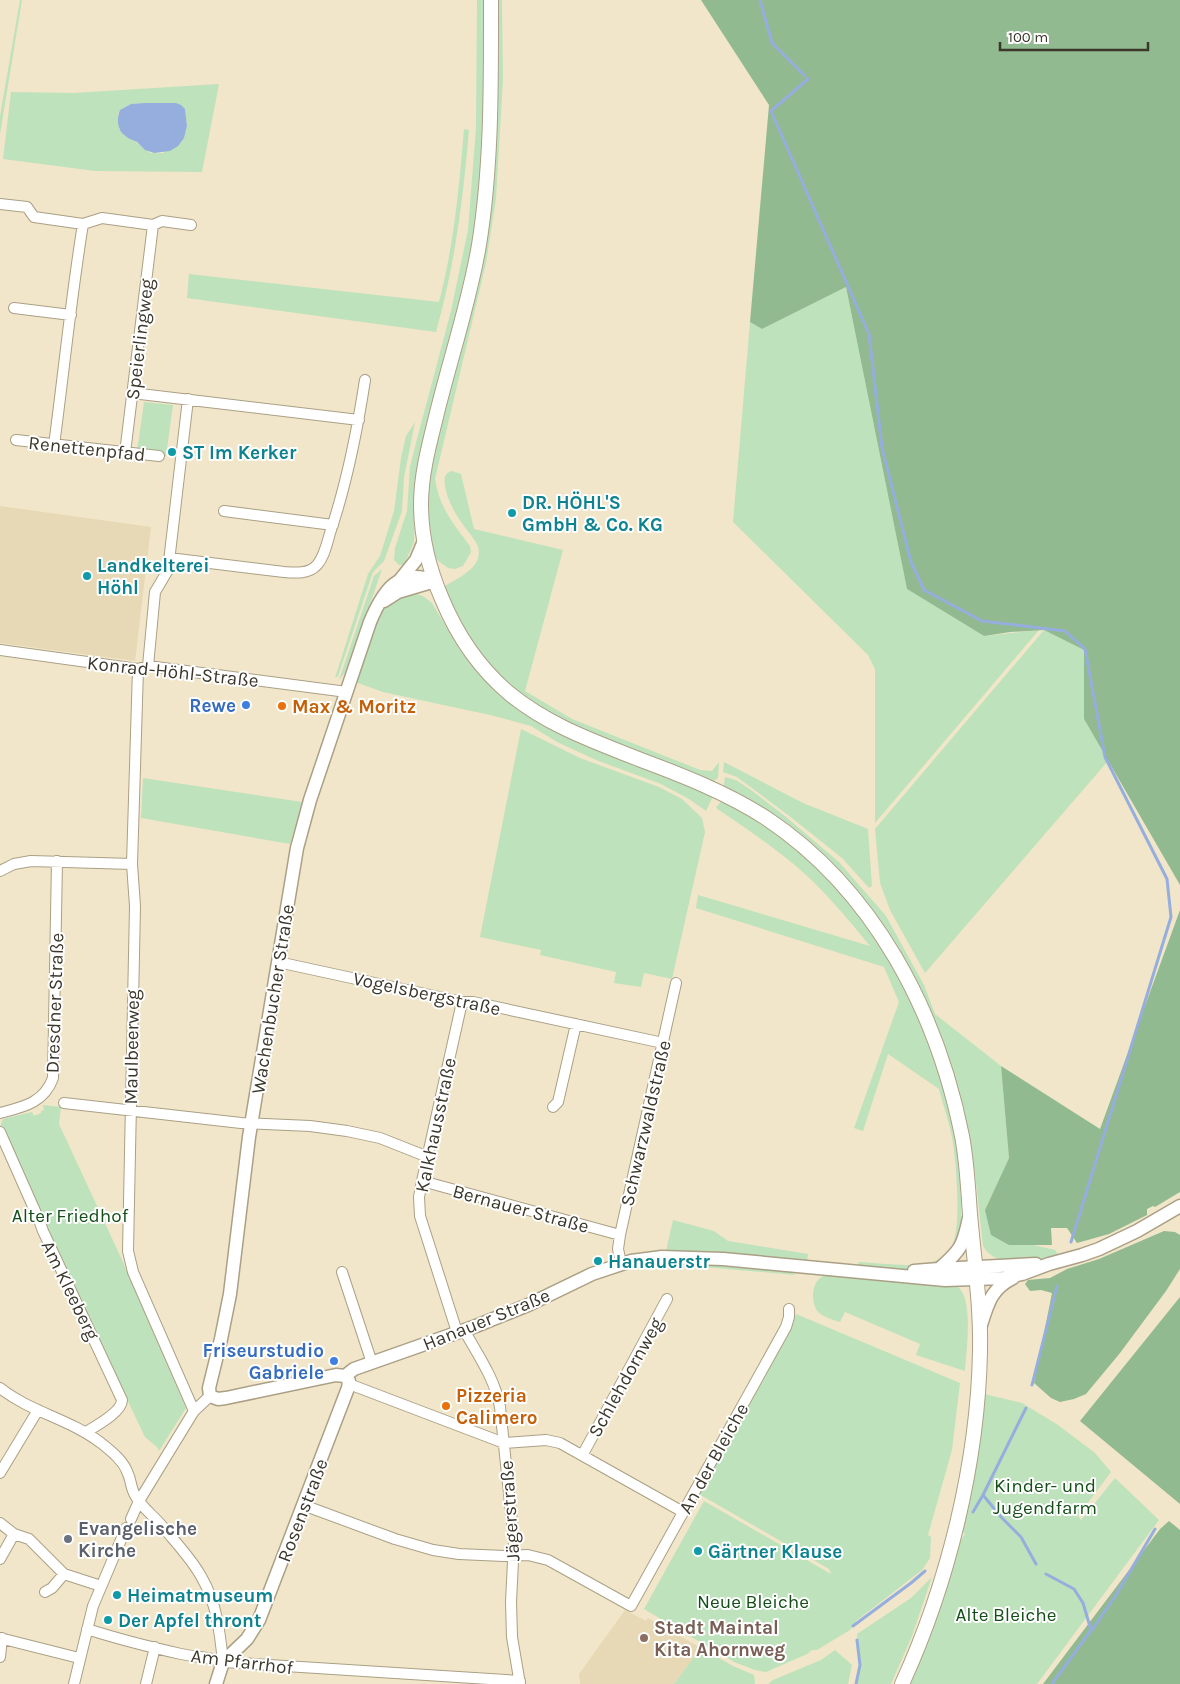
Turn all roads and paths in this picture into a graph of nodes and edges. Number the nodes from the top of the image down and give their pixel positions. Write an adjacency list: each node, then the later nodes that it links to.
1 (491, 0): 18 (main road)
2 (0, 204): 3 (street)
3 (82, 224): 4 (street); 7 (street)
4 (154, 225): 5 (street); 9 (street, Speierlingweg)
5 (191, 225)
6 (14, 308): 7 (street)
7 (71, 315): 13 (street)
8 (364, 380): 11 (street)
9 (132, 393): 10 (street); 14 (street, Speierlingweg)
10 (188, 400): 11 (street); 19 (street, Maulbeerweg)
11 (359, 420): 17 (street)
12 (16, 440): 13 (street, Renettenpfad)
13 (54, 445): 14 (street, Renettenpfad)
14 (125, 454): 15 (street, Renettenpfad)
15 (158, 456)
16 (224, 511): 17 (street)
17 (333, 525): 19 (street)
18 (424, 541): 20 (street, Wachenbucher Straße); 21 (main road)
19 (169, 558): 24 (street, Maulbeerweg)
20 (399, 581): 21 (street); 22 (street, Wachenbucher Straße)
21 (435, 581): 22 (street); 43 (main road)
22 (375, 610): 25 (street, Wachenbucher Straße)
23 (0, 650): 24 (street, Konrad-Höhl-Straße)
24 (143, 667): 25 (street, Konrad-Höhl-Straße); 27 (street, Maulbeerweg)
25 (346, 692): 29 (street, Wachenbucher Straße)
26 (57, 861): 27 (street); 28 (street); 37 (street, Dresdner Straße)
27 (132, 864): 36 (street, Maulbeerweg)
28 (0, 871)
29 (278, 962): 31 (street, Vogelsbergstraße); 38 (street, Wachenbucher Straße)
30 (676, 983): 33 (street, Schwarzwaldstraße)
31 (462, 1002): 32 (street, Vogelsbergstraße); 40 (street, Kalkhausstraße)
32 (576, 1024): 33 (street, Vogelsbergstraße); 35 (street)
33 (662, 1043): 44 (street, Schwarzwaldstraße)
34 (64, 1103): 36 (street)
35 (554, 1107)
36 (130, 1109): 38 (street); 61 (street, Maulbeerweg)
37 (0, 1113)
38 (252, 1123): 40 (street); 59 (street, Wachenbucher Straße)
39 (0, 1132): 62 (street, Am Kleeberg)
40 (428, 1157): 41 (street, Kalkhausstraße)
41 (422, 1181): 44 (street, Bernauer Straße); 55 (street, Kalkhausstraße)
42 (1180, 1206): 46 (street)
43 (970, 1211): 47 (street); 49 (main road)
44 (620, 1235): 45 (street, Schwarzwaldstraße)
45 (621, 1264): 50 (street, Hanauer Straße); 55 (street, Hanauer Straße)
46 (1049, 1264): 49 (street); 51 (street)
47 (940, 1269): 49 (street, Hanauer Straße); 50 (street, Hanauer Straße)
48 (342, 1272): 56 (street)
49 (977, 1273): 50 (street, Hanauer Straße); 51 (street); 54 (main road)
50 (891, 1274)
51 (1022, 1274): 54 (street)
52 (667, 1299): 64 (street, Schlehdornweg)
53 (789, 1309): 68 (street, An der Bleiche)
54 (980, 1330): 86 (main road)
55 (460, 1331): 56 (street, Hanauer Straße); 63 (street, Kalkhausstraße)
56 (372, 1363): 57 (street, Hanauer Straße)
57 (347, 1380): 59 (street, Hanauer Straße); 63 (street, Jägerstraße); 67 (street, Rosenstraße)
58 (0, 1388): 60 (street)
59 (210, 1396): 61 (street)
60 (38, 1410): 62 (street); 65 (street)
61 (194, 1411): 66 (street)
62 (86, 1432): 66 (street)
63 (504, 1443): 64 (street); 71 (street, Jägerstraße)
64 (583, 1454): 68 (street)
65 (0, 1473)
66 (140, 1502): 74 (street); 81 (street)
67 (304, 1505): 71 (street); 81 (street, Rosenstraße)
68 (683, 1512): 71 (street, An der Bleiche)
69 (0, 1523): 70 (street)
70 (14, 1534): 72 (street); 73 (street)
71 (514, 1555): 82 (street, Jägerstraße)
72 (0, 1559)
73 (64, 1574): 74 (street); 75 (street)
74 (101, 1586): 76 (street)
75 (44, 1592)
76 (87, 1629): 78 (street, Am Pfarrhof); 80 (street)
77 (1, 1638): 79 (street); 80 (street)
78 (155, 1647): 81 (street, Am Pfarrhof); 84 (street)
79 (0, 1657)
80 (79, 1658): 83 (street)
81 (223, 1662): 82 (street, Am Pfarrhof); 85 (street)
82 (520, 1682)
83 (74, 1684)
84 (146, 1684)
85 (216, 1684)
86 (902, 1684)

